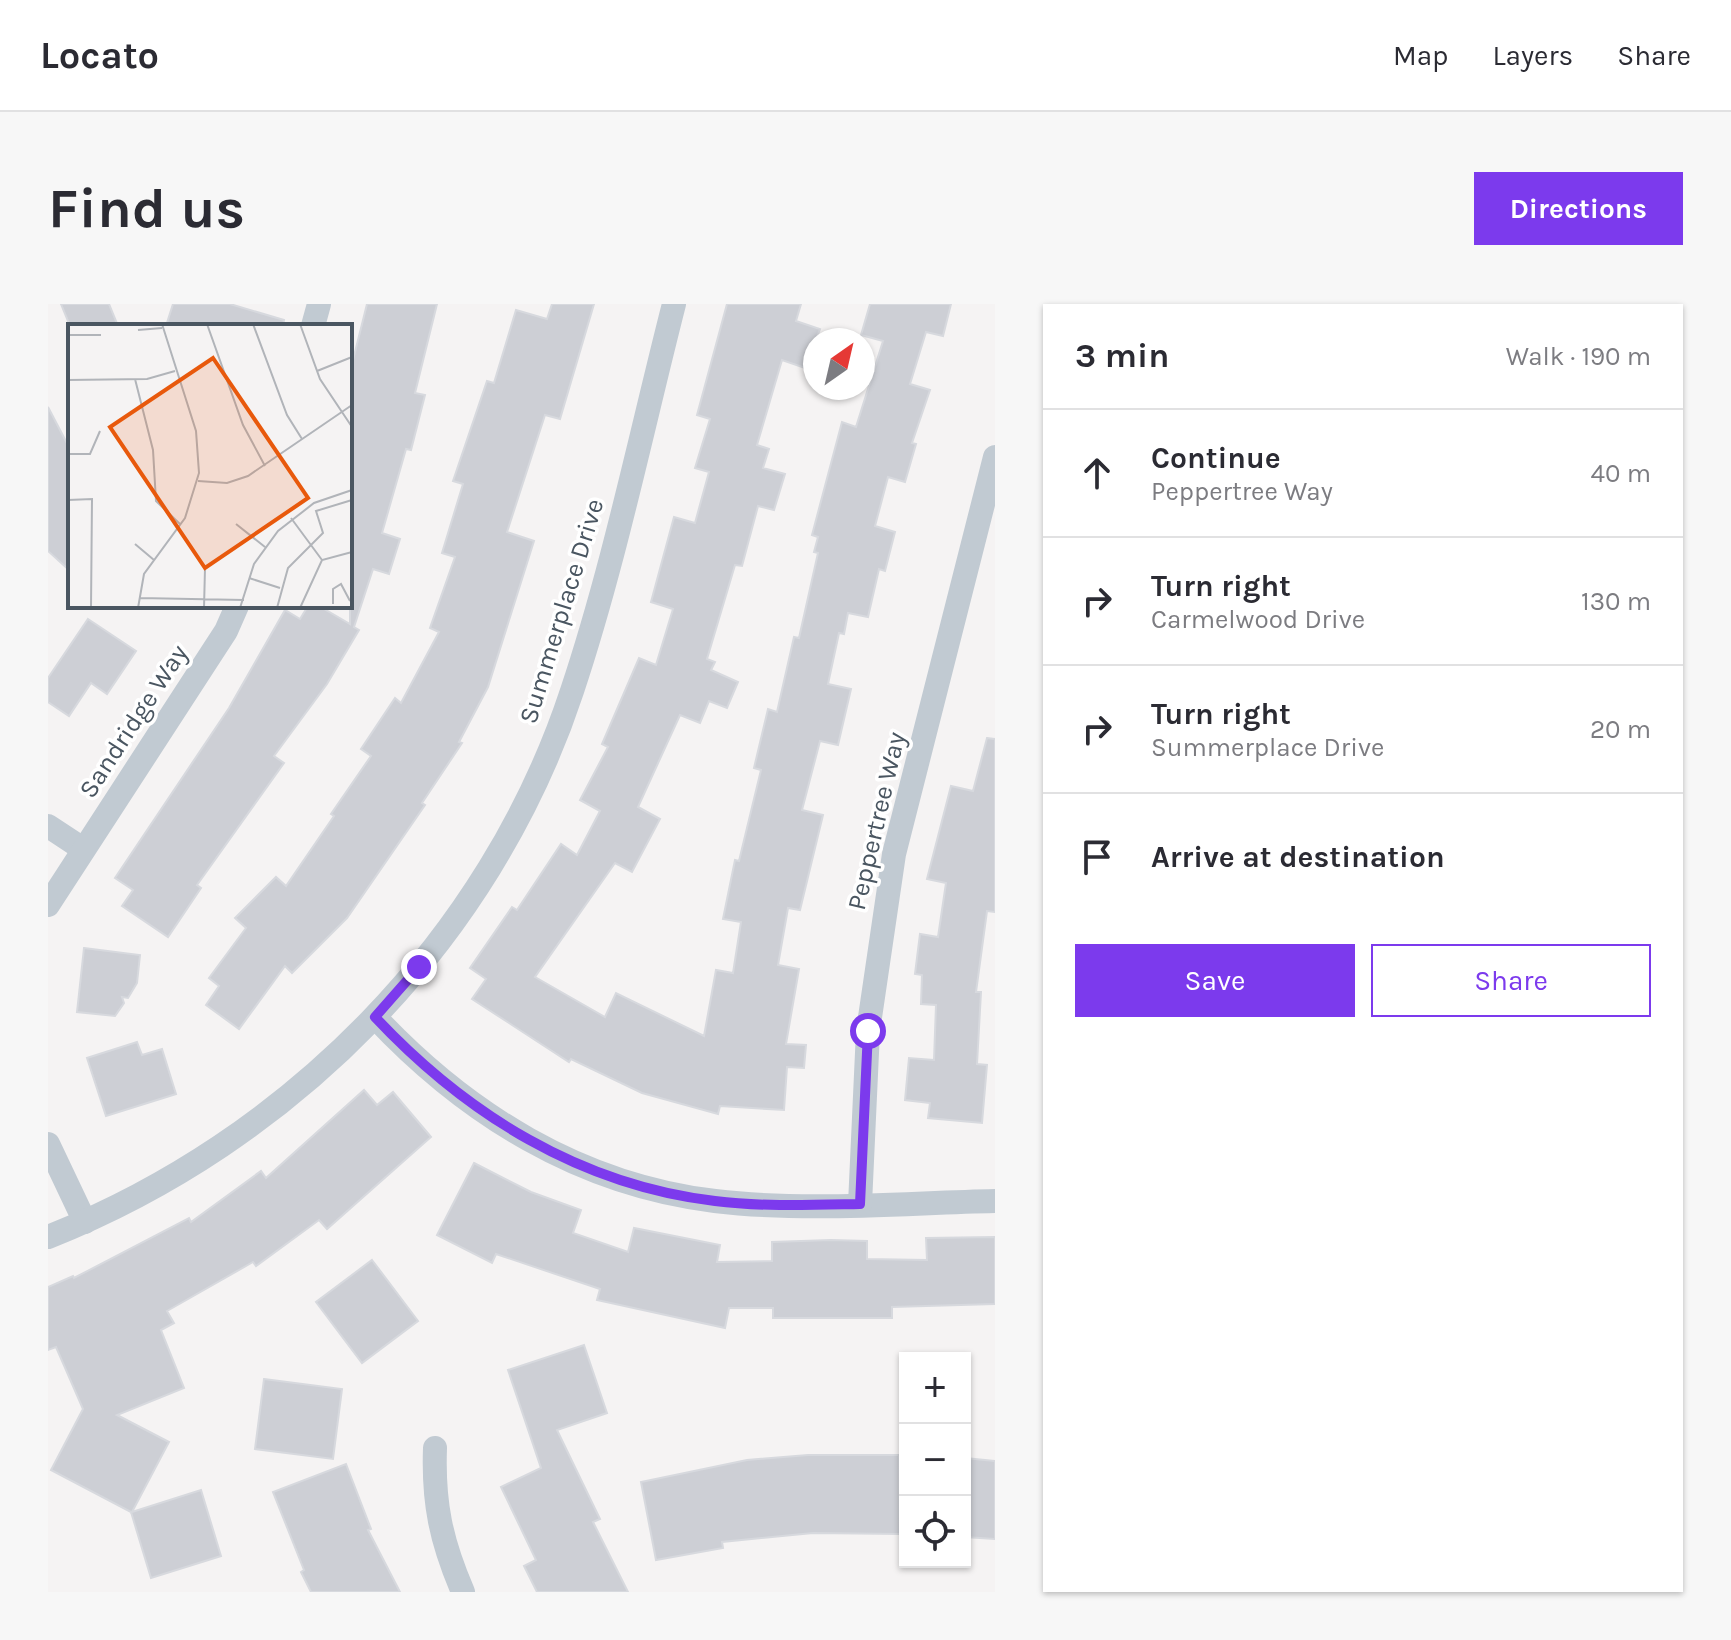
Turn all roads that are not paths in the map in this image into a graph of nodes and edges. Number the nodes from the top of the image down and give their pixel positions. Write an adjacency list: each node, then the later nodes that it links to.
1 (319, 304): 3 (street)
2 (674, 304): 9 (street, Summerplace Drive)
3 (314, 324)
4 (995, 457): 12 (street, Peppertree Way)
5 (236, 608): 7 (street, Sandridge Way)
6 (48, 826): 7 (street)
7 (83, 849): 8 (street, Sandridge Way)
8 (48, 905)
9 (375, 1017): 12 (street); 13 (street, Summerplace Drive)
10 (48, 1144): 13 (street)
11 (995, 1201): 12 (street)
12 (860, 1204)
13 (85, 1222): 14 (street, Summerplace Drive)
14 (48, 1237)
15 (435, 1448): 16 (street)
16 (463, 1592)

